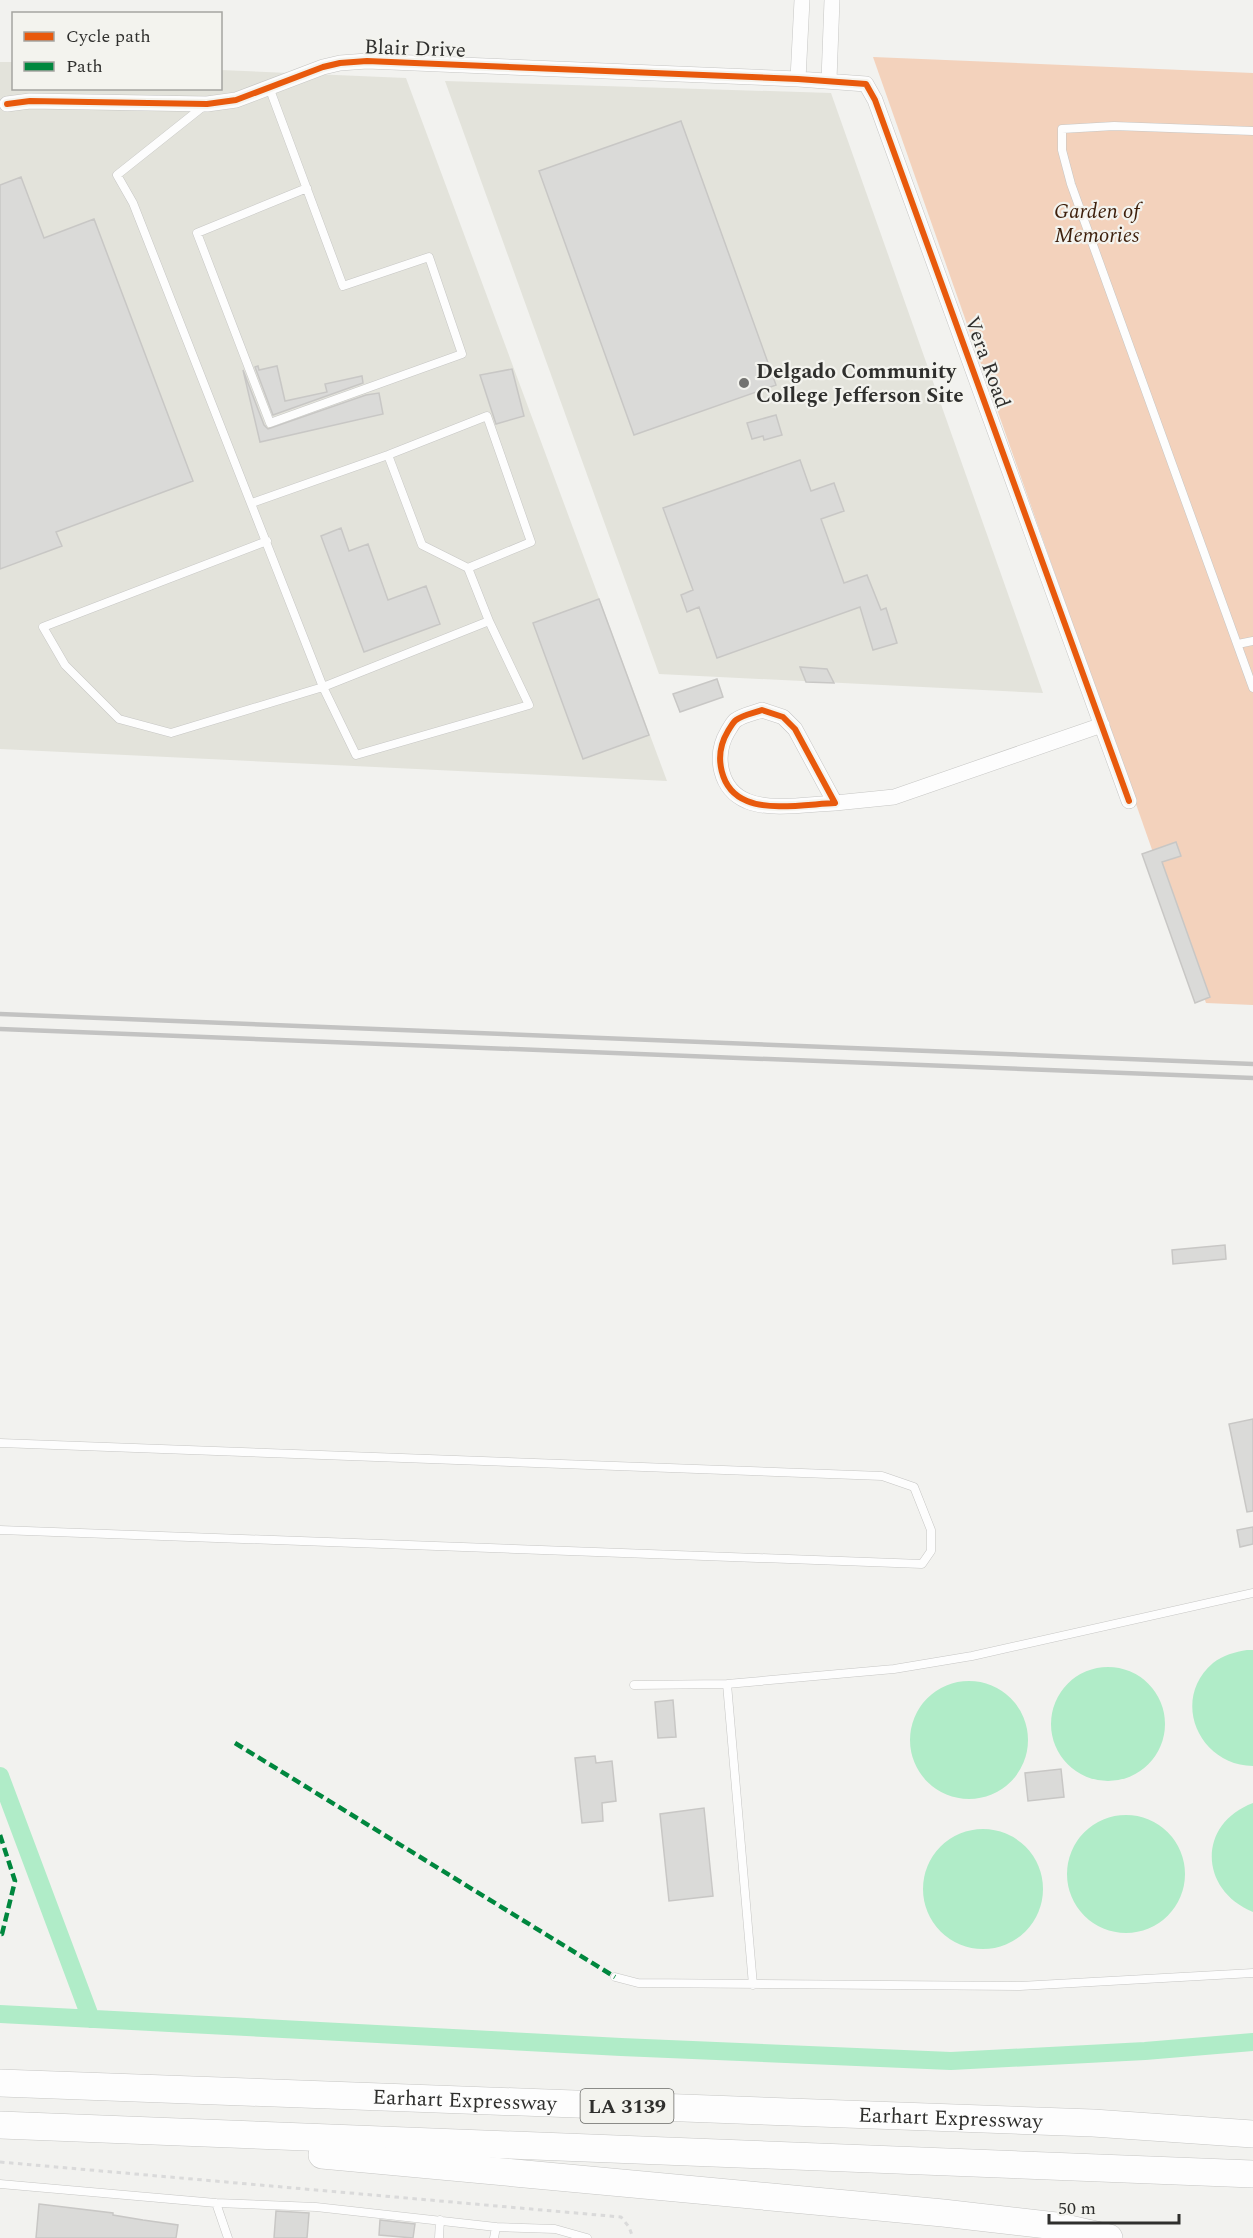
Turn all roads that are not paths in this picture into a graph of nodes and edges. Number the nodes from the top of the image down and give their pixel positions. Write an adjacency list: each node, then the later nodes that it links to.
1 (802, 0): 3 (street)
2 (832, 0): 4 (street)
3 (798, 79): 4 (street, Blair Drive); 5 (street, Blair Drive)
4 (829, 80): 19 (street, Vera Road)
5 (269, 87): 6 (street, Blair Drive); 9 (lane)
6 (207, 104): 7 (street, Blair Drive); 11 (lane)
7 (3, 106)
8 (1253, 131): 16 (lane)
9 (307, 188): 9 (lane)
10 (388, 454): 11 (lane); 13 (lane); 13 (lane)
11 (252, 503): 12 (lane)
12 (267, 541): 17 (lane); 17 (lane)
13 (468, 568): 14 (lane)
14 (489, 621): 17 (lane); 17 (lane)
15 (1253, 641): 16 (lane)
16 (1238, 644): 18 (lane)
17 (323, 687)
18 (1253, 688)
19 (1102, 725): 20 (street); 21 (street)
20 (1130, 801)
21 (835, 803): 21 (street)
22 (0, 1443): 23 (lane)
23 (0, 1530)
24 (1253, 1593): 25 (lane)
25 (727, 1684): 26 (lane); 29 (lane)
26 (634, 1685)
27 (1253, 1973): 29 (lane)
28 (615, 1977): 29 (lane)
29 (753, 1985)
30 (0, 2083): 32 (highway, Earhart Expressway / LA 3139)
31 (1253, 2115): 32 (highway)
32 (1093, 2123): 34 (highway, Earhart Expressway / LA 3139)
33 (4, 2125): 35 (highway, Earhart Expressway / LA 3139); 40 (highway)
34 (1253, 2134)
35 (1253, 2174)
36 (0, 2184): 37 (lane)
37 (216, 2203): 38 (lane); 41 (lane)
38 (440, 2220): 39 (lane); 42 (lane)
39 (496, 2226): 43 (lane); 44 (lane)
40 (1056, 2226): 45 (highway); 46 (highway)
41 (228, 2238)
42 (439, 2238)
43 (494, 2238)
44 (586, 2238)
45 (1092, 2238)
46 (1109, 2238)

